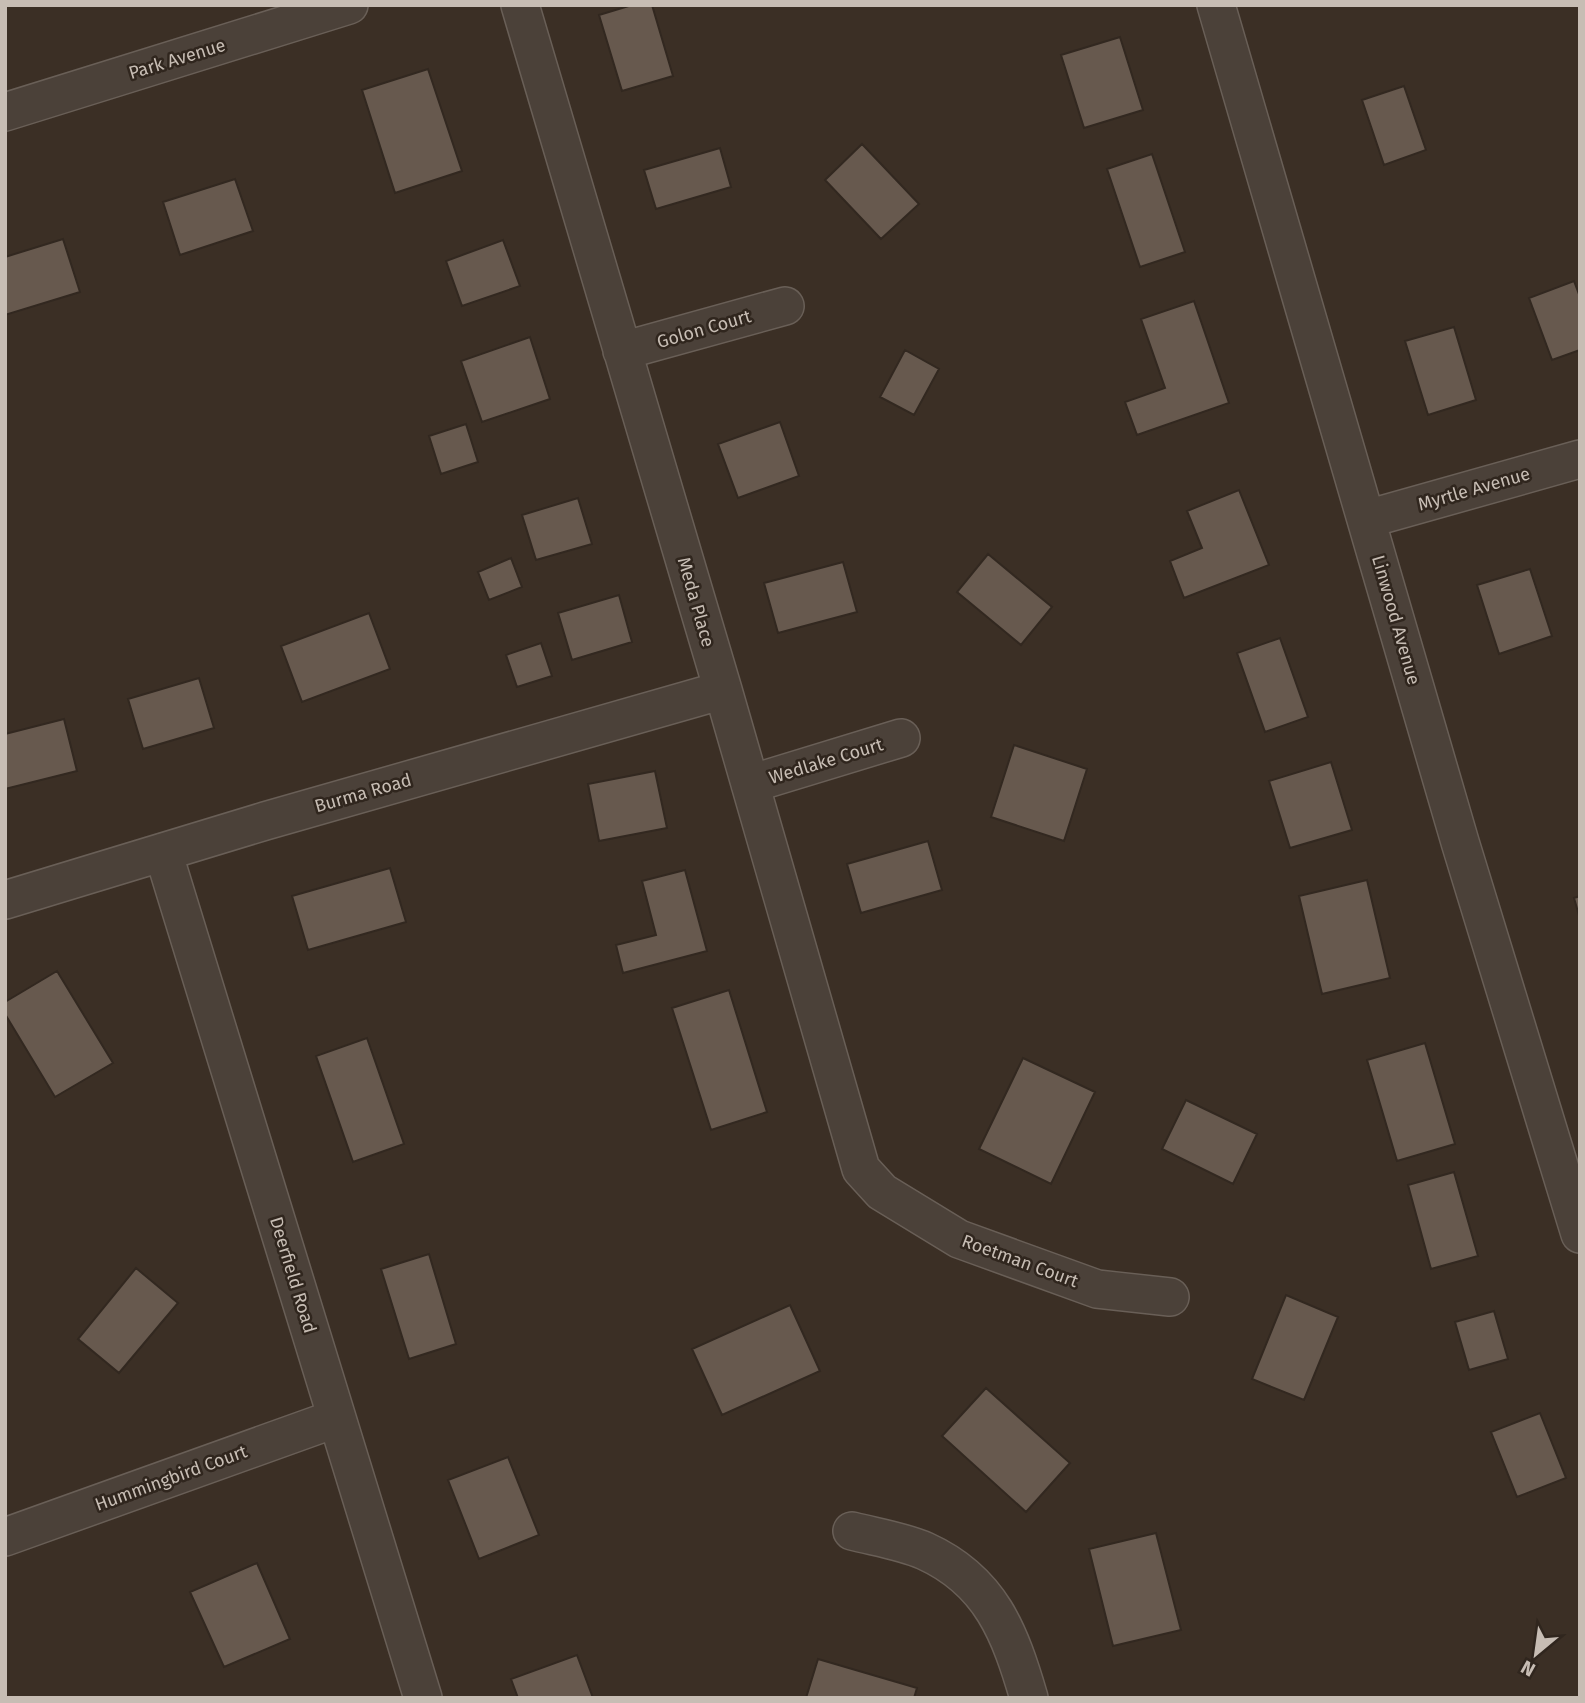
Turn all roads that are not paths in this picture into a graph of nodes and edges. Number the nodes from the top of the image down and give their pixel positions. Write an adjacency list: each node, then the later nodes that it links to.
1 (520, 5): 6 (street, Meda Place)
2 (1216, 5): 8 (street, Linwood Avenue)
3 (327, 9): 4 (street, Park Avenue)
4 (5, 111)
5 (785, 306): 6 (street, Golon Court)
6 (622, 351): 9 (street, Meda Place)
7 (1580, 459): 8 (street, Myrtle Avenue)
8 (1367, 519): 15 (street, Linwood Avenue)
9 (723, 690): 11 (street, Meda Place); 12 (street, Burma Road)
10 (901, 738): 11 (street, Wedlake Court)
11 (750, 785): 14 (street, Meda Place)
12 (163, 852): 13 (street, Burma Road); 17 (street, Deerfield Road)
13 (5, 900)
14 (882, 1192): 16 (street, Roetman Court)
15 (1580, 1234)
16 (1170, 1297)
17 (337, 1418): 19 (street, Hummingbird Court); 20 (street, Deerfield Road)
18 (852, 1531): 21 (street)
19 (5, 1538)
20 (424, 1698)
21 (1029, 1698)

